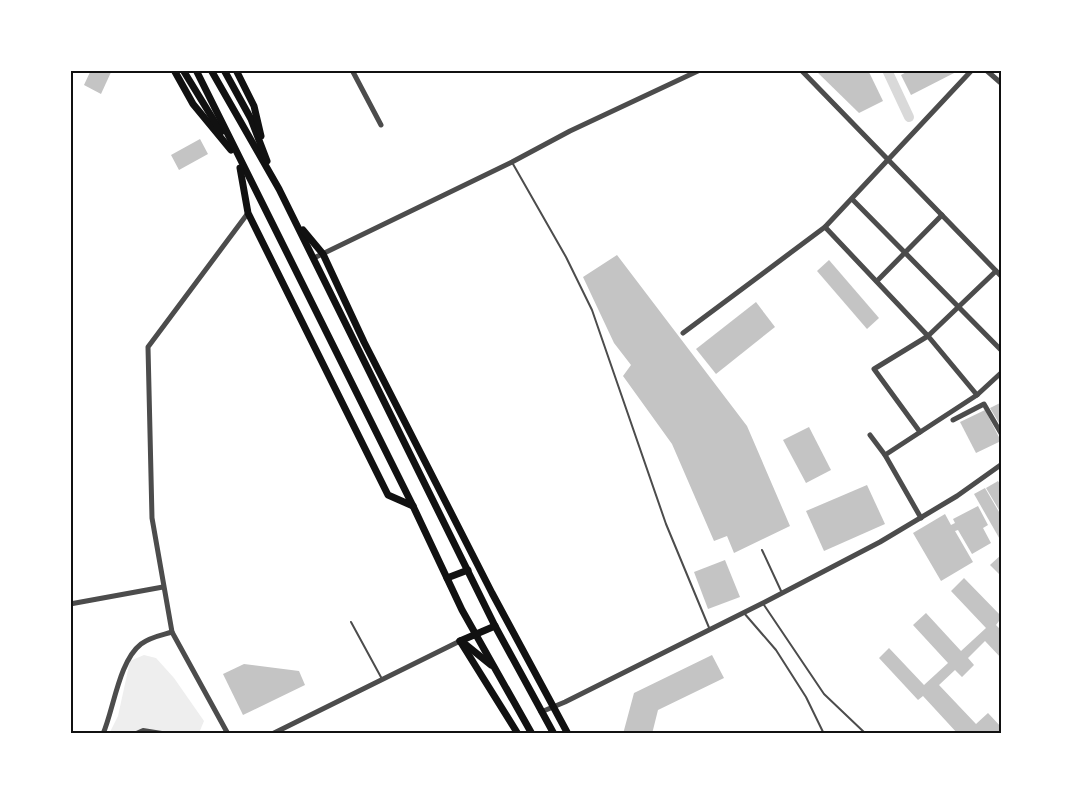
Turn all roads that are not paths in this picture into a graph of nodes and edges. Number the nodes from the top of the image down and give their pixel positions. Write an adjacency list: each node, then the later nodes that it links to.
1 (174, 70): 15 (main road)
2 (183, 70): 15 (main road)
3 (196, 70): 15 (main road)
4 (211, 70): 18 (main road)
5 (224, 70): 14 (main road)
6 (236, 70): 14 (main road)
7 (352, 70): 13 (street)
8 (700, 70): 17 (street)
9 (801, 70): 16 (street)
10 (972, 70): 16 (street)
11 (986, 70): 12 (street)
12 (1002, 84)
13 (381, 125)
14 (262, 148): 18 (main road)
15 (238, 159): 20 (main road); 42 (main road)
16 (888, 161): 19 (street); 21 (street)
17 (512, 162): 25 (street); 55 (lane)
18 (279, 189): 22 (main road)
19 (852, 199): 23 (street); 24 (street)
20 (248, 213): 42 (main road); 47 (street)
21 (942, 215): 24 (street); 27 (street)
22 (297, 224): 25 (main road); 26 (main road)
23 (825, 227): 29 (street); 31 (street)
24 (906, 253): 29 (street); 30 (street)
25 (323, 254): 26 (street); 48 (main road)
26 (314, 258): 45 (main road)
27 (996, 271): 28 (street); 30 (street)
28 (1002, 277)
29 (877, 281): 32 (street)
30 (959, 307): 32 (street); 33 (street)
31 (682, 333)
32 (928, 336): 35 (street); 37 (street)
33 (1002, 351)
34 (1002, 372): 35 (street)
35 (977, 395): 37 (street)
36 (953, 420): 39 (street)
37 (920, 432): 40 (street)
38 (870, 435): 40 (street)
39 (1002, 435)
40 (885, 455): 43 (street)
41 (1002, 464): 43 (street)
42 (413, 506): 46 (main road)
43 (921, 518): 49 (street)
44 (762, 550): 49 (lane)
45 (468, 570): 46 (main road); 54 (main road)
46 (447, 578): 57 (main road)
47 (163, 587): 51 (street); 56 (street)
48 (492, 593): 54 (main road); 61 (main road)
49 (782, 593): 50 (street)
50 (763, 603): 52 (street); 74 (lane)
51 (70, 604)
52 (744, 613): 55 (street); 73 (lane)
53 (351, 622): 60 (lane)
54 (495, 626): 57 (main road); 62 (main road)
55 (710, 630): 61 (street)
56 (172, 632): 63 (street); 64 (street)
57 (476, 634): 58 (main road); 59 (main road)
58 (460, 641): 59 (main road); 60 (street); 69 (main road)
59 (495, 668): 70 (main road)
60 (382, 680): 68 (street)
61 (555, 707): 62 (street); 72 (main road)
62 (541, 712): 71 (main road)
63 (228, 733): 67 (street)
64 (104, 734)
65 (134, 734): 66 (street)
66 (169, 734): 67 (street)
67 (218, 734)
68 (272, 734)
69 (518, 734)
70 (532, 734)
71 (554, 734)
72 (568, 734)
73 (824, 734)
74 (866, 734)

